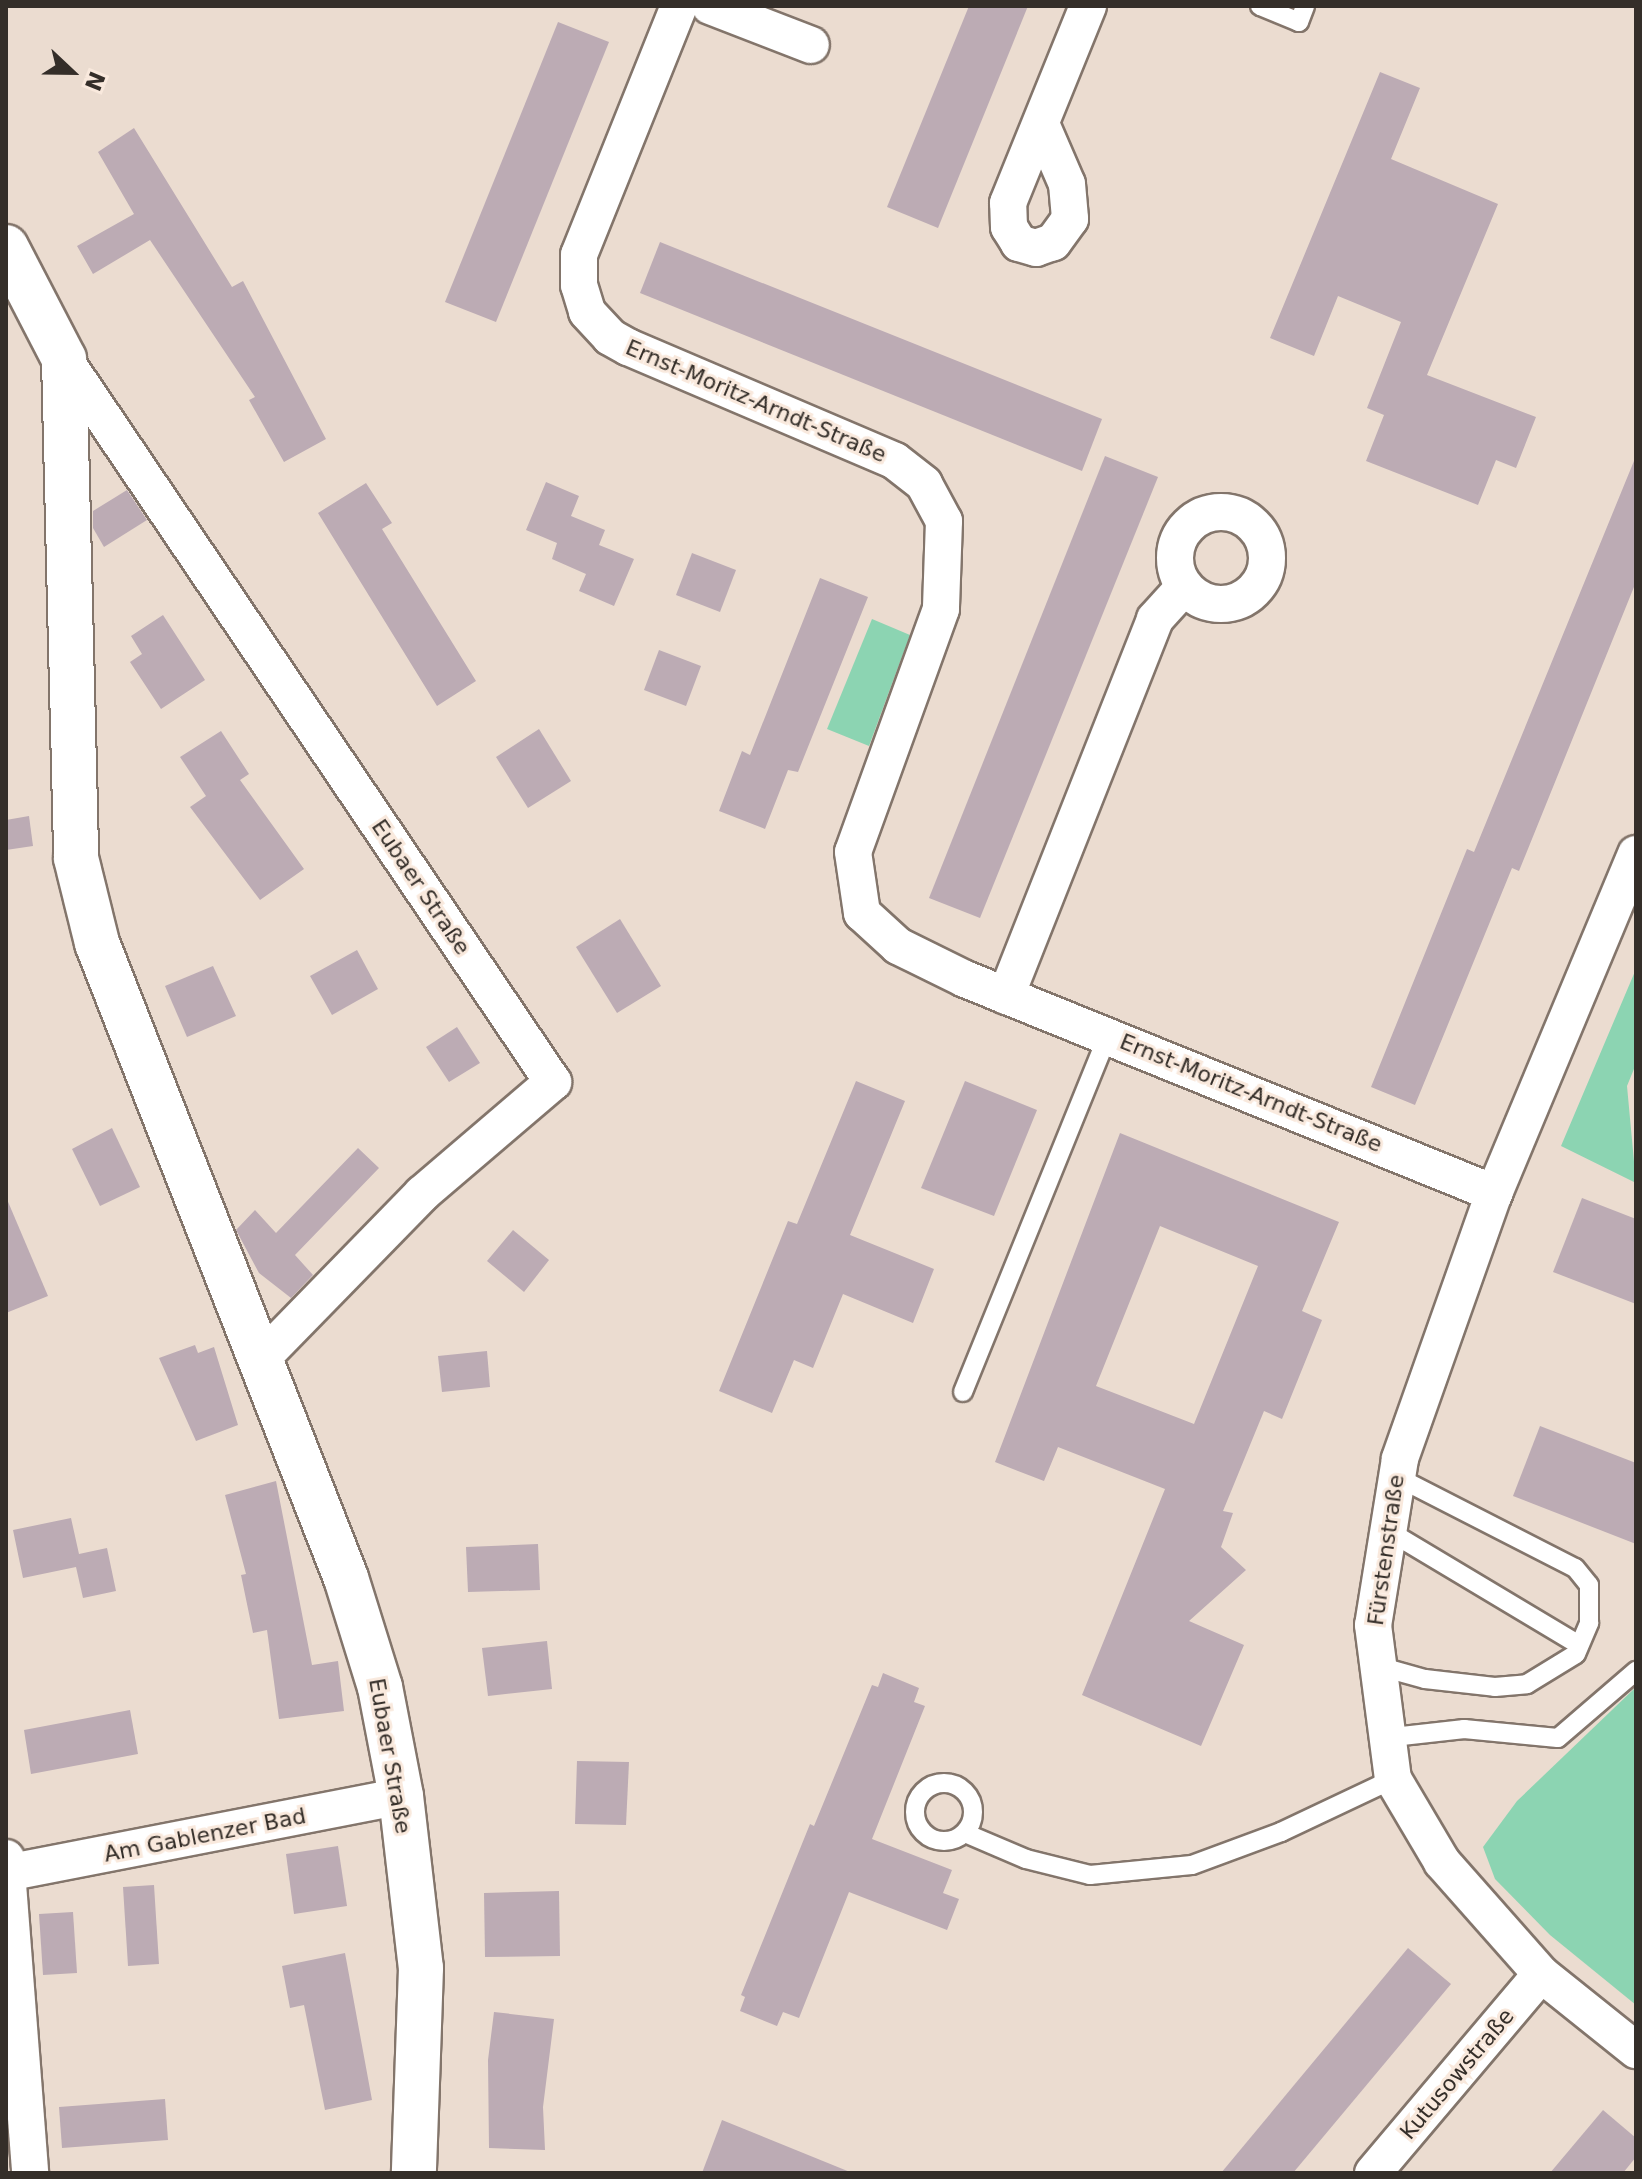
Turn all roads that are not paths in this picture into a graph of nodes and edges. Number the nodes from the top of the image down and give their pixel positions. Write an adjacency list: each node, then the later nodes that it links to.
1 (679, 6): 12 (street, Ernst-Moritz-Arndt-Straße)
2 (710, 6): 6 (street)
3 (1088, 6): 7 (street)
4 (1260, 6): 5 (lane)
5 (1305, 6)
6 (811, 45)
7 (1041, 124)
8 (6, 247): 9 (street, Eubaer Straße)
9 (64, 359): 15 (street, Eubaer Straße); 15 (street, Eubaer Straße)
10 (1184, 587): 12 (street)
11 (1636, 854): 14 (street, Fürstenstraße)
12 (1006, 996): 13 (street, Ernst-Moritz-Arndt-Straße)
13 (1108, 1035): 14 (street, Ernst-Moritz-Arndt-Straße); 16 (lane)
14 (1494, 1193): 17 (street, Fürstenstraße)
15 (261, 1359): 24 (street, Eubaer Straße)
16 (963, 1392)
17 (1394, 1476): 18 (street, Fürstenstraße); 19 (lane)
18 (1387, 1530): 19 (lane); 20 (street, Fürstenstraße)
19 (1579, 1645): 20 (lane)
20 (1378, 1666): 22 (street, Fürstenstraße)
21 (1636, 1671): 22 (lane)
22 (1384, 1738): 23 (street, Fürstenstraße)
23 (1393, 1779): 25 (lane); 27 (street, Fürstenstraße)
24 (401, 1796): 26 (street, Am Gablenzer Bad); 30 (street, Eubaer Straße)
25 (965, 1833)
26 (7, 1868): 29 (street, Am Gablenzer Bad)
27 (1541, 1974): 28 (street, Fürstenstraße); 31 (street, Kutusowstraße)
28 (1636, 2050)
29 (30, 2173)
30 (414, 2173)
31 (1373, 2173)

